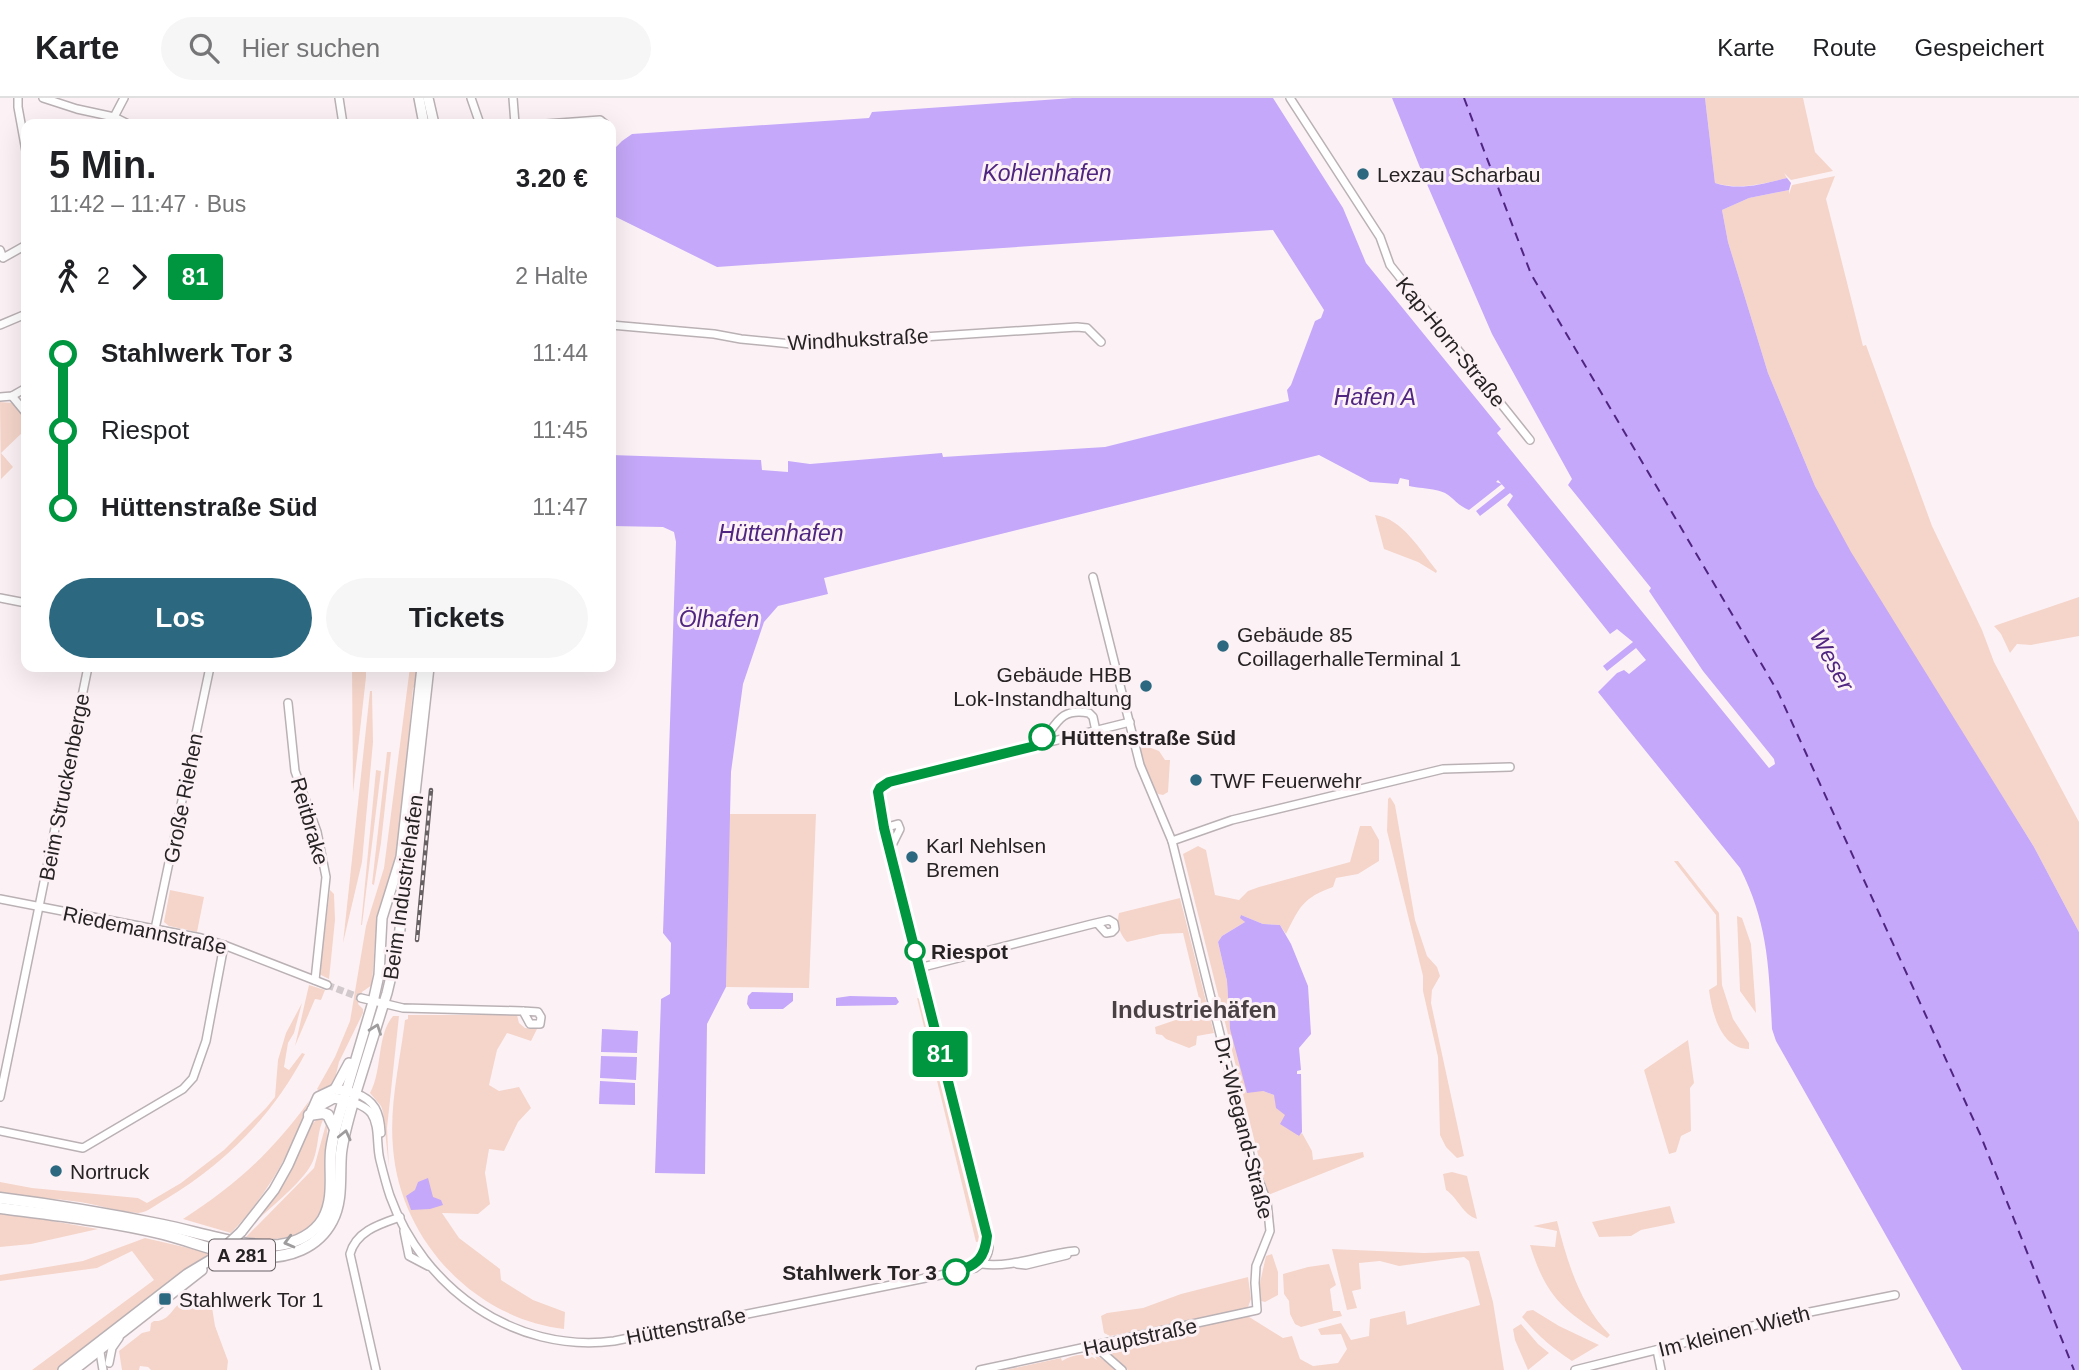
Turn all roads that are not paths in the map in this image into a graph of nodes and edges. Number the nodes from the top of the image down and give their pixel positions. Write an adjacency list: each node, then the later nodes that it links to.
1 (18, 98): 17 (street)
2 (43, 98): 10 (street)
3 (124, 98): 10 (street)
4 (339, 98): 12 (street)
5 (419, 98): 13 (main road)
6 (428, 98): 14 (main road)
7 (471, 98): 15 (street)
8 (513, 98): 16 (street)
9 (1290, 98): 28 (street, Kap-Horn-Straße)
10 (114, 117): 11 (street)
11 (118, 119)
12 (342, 119)
13 (423, 119)
14 (433, 119)
15 (478, 119)
16 (515, 119)
17 (21, 124)
18 (21, 247): 19 (street)
19 (2, 254)
20 (21, 316): 21 (street)
21 (0, 325)
22 (616, 325): 23 (street, Windhukstraße)
23 (1101, 342)
24 (21, 391): 25 (street)
25 (12, 396): 26 (street); 27 (street)
26 (0, 397)
27 (21, 407)
28 (1530, 440)
29 (1093, 577): 37 (street, Dr.-Wiegand-Straße)
30 (0, 598): 31 (street)
31 (21, 602)
32 (87, 672): 45 (street, Beim Struckenberge)
33 (209, 672): 49 (street, Große Riehen)
34 (421, 672): 46 (main road, Beim Industriehafen)
35 (428, 672): 47 (main road, Beim Industriehafen)
36 (288, 703): 52 (street, Reitbrake)
37 (1130, 722): 38 (street); 42 (street, Dr.-Wiegand-Straße)
38 (1096, 731): 39 (street); 39 (street)
39 (1041, 744): 41 (street)
40 (1510, 767): 42 (street)
41 (884, 828): 43 (street); 43 (street)
42 (1172, 841): 72 (street, Dr.-Wiegand-Straße)
43 (890, 849): 51 (street)
44 (0, 899): 45 (street, Riedemannstraße)
45 (40, 907): 49 (street, Riedemannstraße); 61 (street, Beim Struckenberge)
46 (384, 909): 47 (main road); 55 (main road, Beim Industriehafen)
47 (402, 921): 56 (main road, Beim Industriehafen)
48 (1097, 923): 51 (street)
49 (155, 929): 50 (street, Riedemannstraße)
50 (224, 945): 52 (street, Riedemannstraße); 64 (street)
51 (919, 968): 70 (street)
52 (315, 980): 53 (street, Riedemannstraße)
53 (327, 985)
54 (361, 998): 55 (street)
55 (373, 1002): 56 (street); 58 (main road, Beim Industriehafen)
56 (384, 1005): 57 (street); 60 (main road, Beim Industriehafen, one-way to 56)
57 (523, 1011)
58 (357, 1050): 59 (main road); 60 (main road, Beim Industriehafen)
59 (335, 1089): 60 (main road); 62 (main road)
60 (350, 1096): 62 (main road); 63 (highway, A 281); 66 (highway, A 281, one-way to 60); 67 (street, Hüttenstraße)
61 (0, 1097)
62 (311, 1112): 63 (highway); 69 (main road, bridge)
63 (335, 1129): 65 (highway, A 281, one-way to 65)
64 (0, 1131)
65 (0, 1198)
66 (0, 1208)
67 (400, 1217): 70 (street, Hüttenstraße); 82 (street)
68 (1075, 1251): 70 (street)
69 (212, 1259): 73 (main road); 74 (main road)
70 (983, 1260)
71 (1895, 1295): 76 (street, Im kleinen Wieth)
72 (1257, 1310): 75 (street, Hauptstraße)
73 (124, 1331): 74 (main road); 78 (street)
74 (100, 1346): 77 (main road); 78 (street); 79 (main road); 81 (street)
75 (1096, 1347): 83 (street, Hauptstraße); 84 (street)
76 (1657, 1350): 85 (street, Im kleinen Wieth); 86 (street)
77 (83, 1363): 80 (main road); 81 (street)
78 (110, 1366)
79 (63, 1370)
80 (74, 1370)
81 (102, 1370)
82 (376, 1370)
83 (980, 1370)
84 (1122, 1370)
85 (1575, 1370)
86 (1661, 1370)

